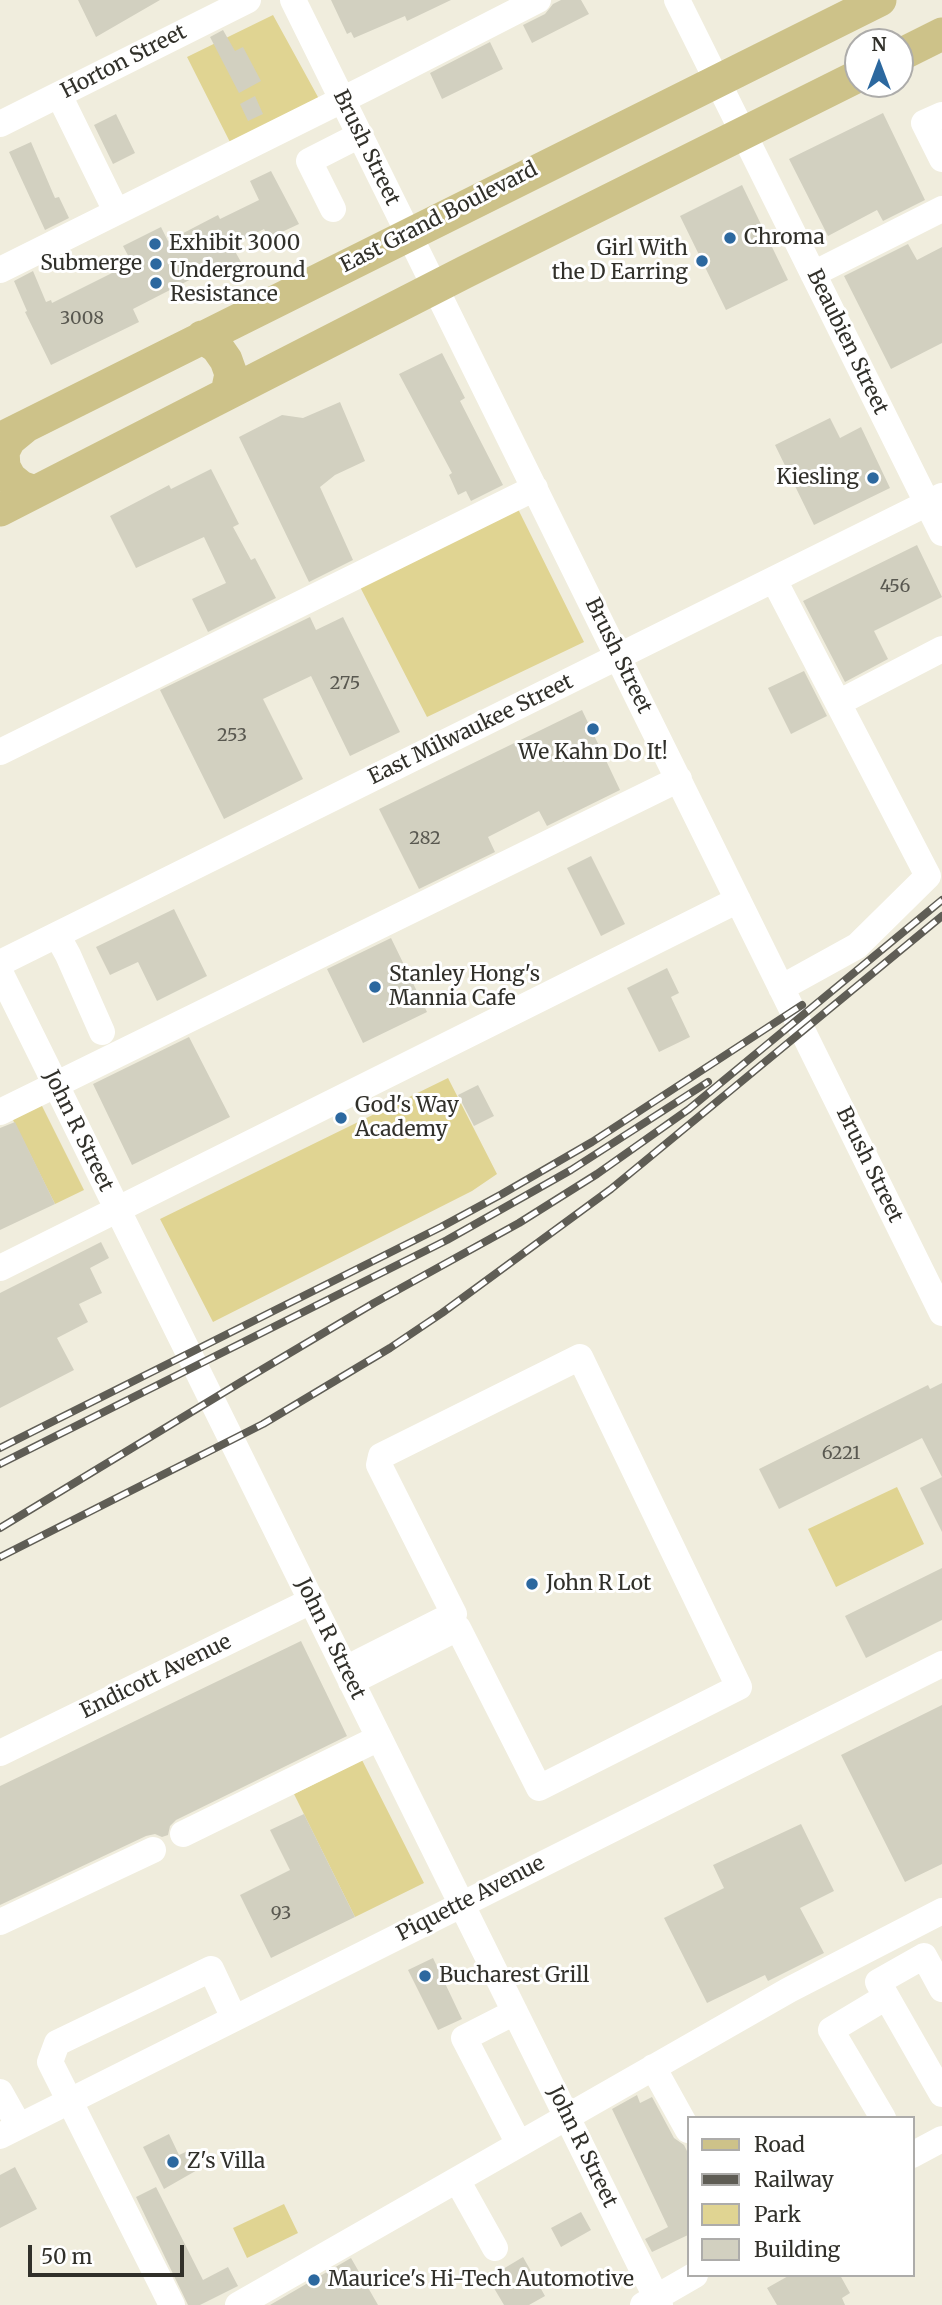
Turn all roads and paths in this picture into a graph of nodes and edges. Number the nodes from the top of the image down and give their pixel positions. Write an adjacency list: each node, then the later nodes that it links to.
1 (248, 0): 10 (street, Horton Street)
2 (293, 0): 11 (street, Brush Street)
3 (538, 0): 11 (street)
4 (677, 0): 8 (street, Beaubien Street)
5 (880, 0): 8 (main road, East Grand Boulevard)
6 (942, 34): 7 (main road)
7 (914, 48)
8 (718, 82): 14 (street, Beaubien Street); 22 (main road, East Grand Boulevard)
9 (844, 83): 14 (main road)
10 (59, 94): 13 (street, Horton Street); 21 (street)
11 (342, 99): 15 (street, Brush Street); 21 (street)
12 (942, 115): 17 (street)
13 (0, 124)
14 (744, 133): 24 (street, Beaubien Street); 25 (main road)
15 (360, 135): 18 (street); 22 (street, Brush Street)
16 (296, 137): 18 (street)
17 (942, 159)
18 (309, 161): 19 (street)
19 (333, 209)
20 (942, 209): 24 (street)
21 (116, 211): 23 (street)
22 (409, 234): 25 (street, Brush Street); 26 (main road, East Grand Boulevard)
23 (0, 270)
24 (813, 274): 31 (street, Beaubien Street)
25 (435, 287): 27 (main road); 29 (street, Brush Street)
26 (202, 337): 27 (main road); 28 (main road, East Grand Boulevard)
27 (228, 393): 30 (main road)
28 (14, 432): 30 (main road, East Grand Boulevard)
29 (535, 488): 36 (street, Brush Street); 38 (street)
30 (35, 492): 32 (main road)
31 (935, 500): 33 (street, Beaubien Street); 34 (street, East Milwaukee Street)
32 (0, 510)
33 (942, 533)
34 (774, 580): 36 (street, East Milwaukee Street); 37 (street)
35 (942, 649): 37 (street)
36 (618, 657): 39 (street, Brush Street); 41 (street, East Milwaukee Street)
37 (838, 703): 44 (street)
38 (0, 752)
39 (679, 779): 40 (street, Brush Street); 46 (street)
40 (738, 900): 44 (street, Brush Street); 48 (street)
41 (57, 934): 42 (street, East Milwaukee Street); 45 (street)
42 (0, 963)
43 (0, 972): 46 (street, John R Street)
44 (781, 988): 50 (street, Brush Street)
45 (102, 1032)
46 (55, 1085): 47 (street); 48 (street, John R Street)
47 (0, 1112)
48 (117, 1210): 49 (street); 51 (street, John R Street)
49 (0, 1268)
50 (942, 1313)
51 (311, 1601): 53 (street, John R Street); 55 (street, Endicott Avenue)
52 (942, 1664): 58 (street, Piquette Avenue)
53 (348, 1675): 53 (street); 54 (street, John R Street)
54 (379, 1738): 56 (street); 58 (street, John R Street)
55 (0, 1753)
56 (183, 1834)
57 (153, 1850): 60 (street)
58 (461, 1903): 63 (street, John R Street); 64 (street, Piquette Avenue)
59 (942, 1911): 66 (street)
60 (0, 1922)
61 (942, 1989): 62 (street)
62 (886, 1997): 65 (street); 70 (street)
63 (515, 2012): 71 (street, John R Street); 75 (street)
64 (234, 2018): 69 (street, Piquette Avenue); 69 (street)
65 (934, 2060): 68 (street)
66 (653, 2067): 71 (street); 72 (street)
67 (0, 2092): 73 (street)
68 (942, 2094)
69 (70, 2101): 73 (street, Piquette Avenue); 81 (street)
70 (882, 2116)
71 (567, 2117): 75 (street); 80 (street, John R Street)
72 (687, 2128)
73 (9, 2131)
74 (942, 2139): 76 (street)
75 (519, 2144): 77 (street)
76 (914, 2154)
77 (457, 2180): 78 (street); 82 (street)
78 (495, 2248)
79 (692, 2277): 80 (street)
80 (653, 2302)
81 (172, 2305)
82 (238, 2305)

